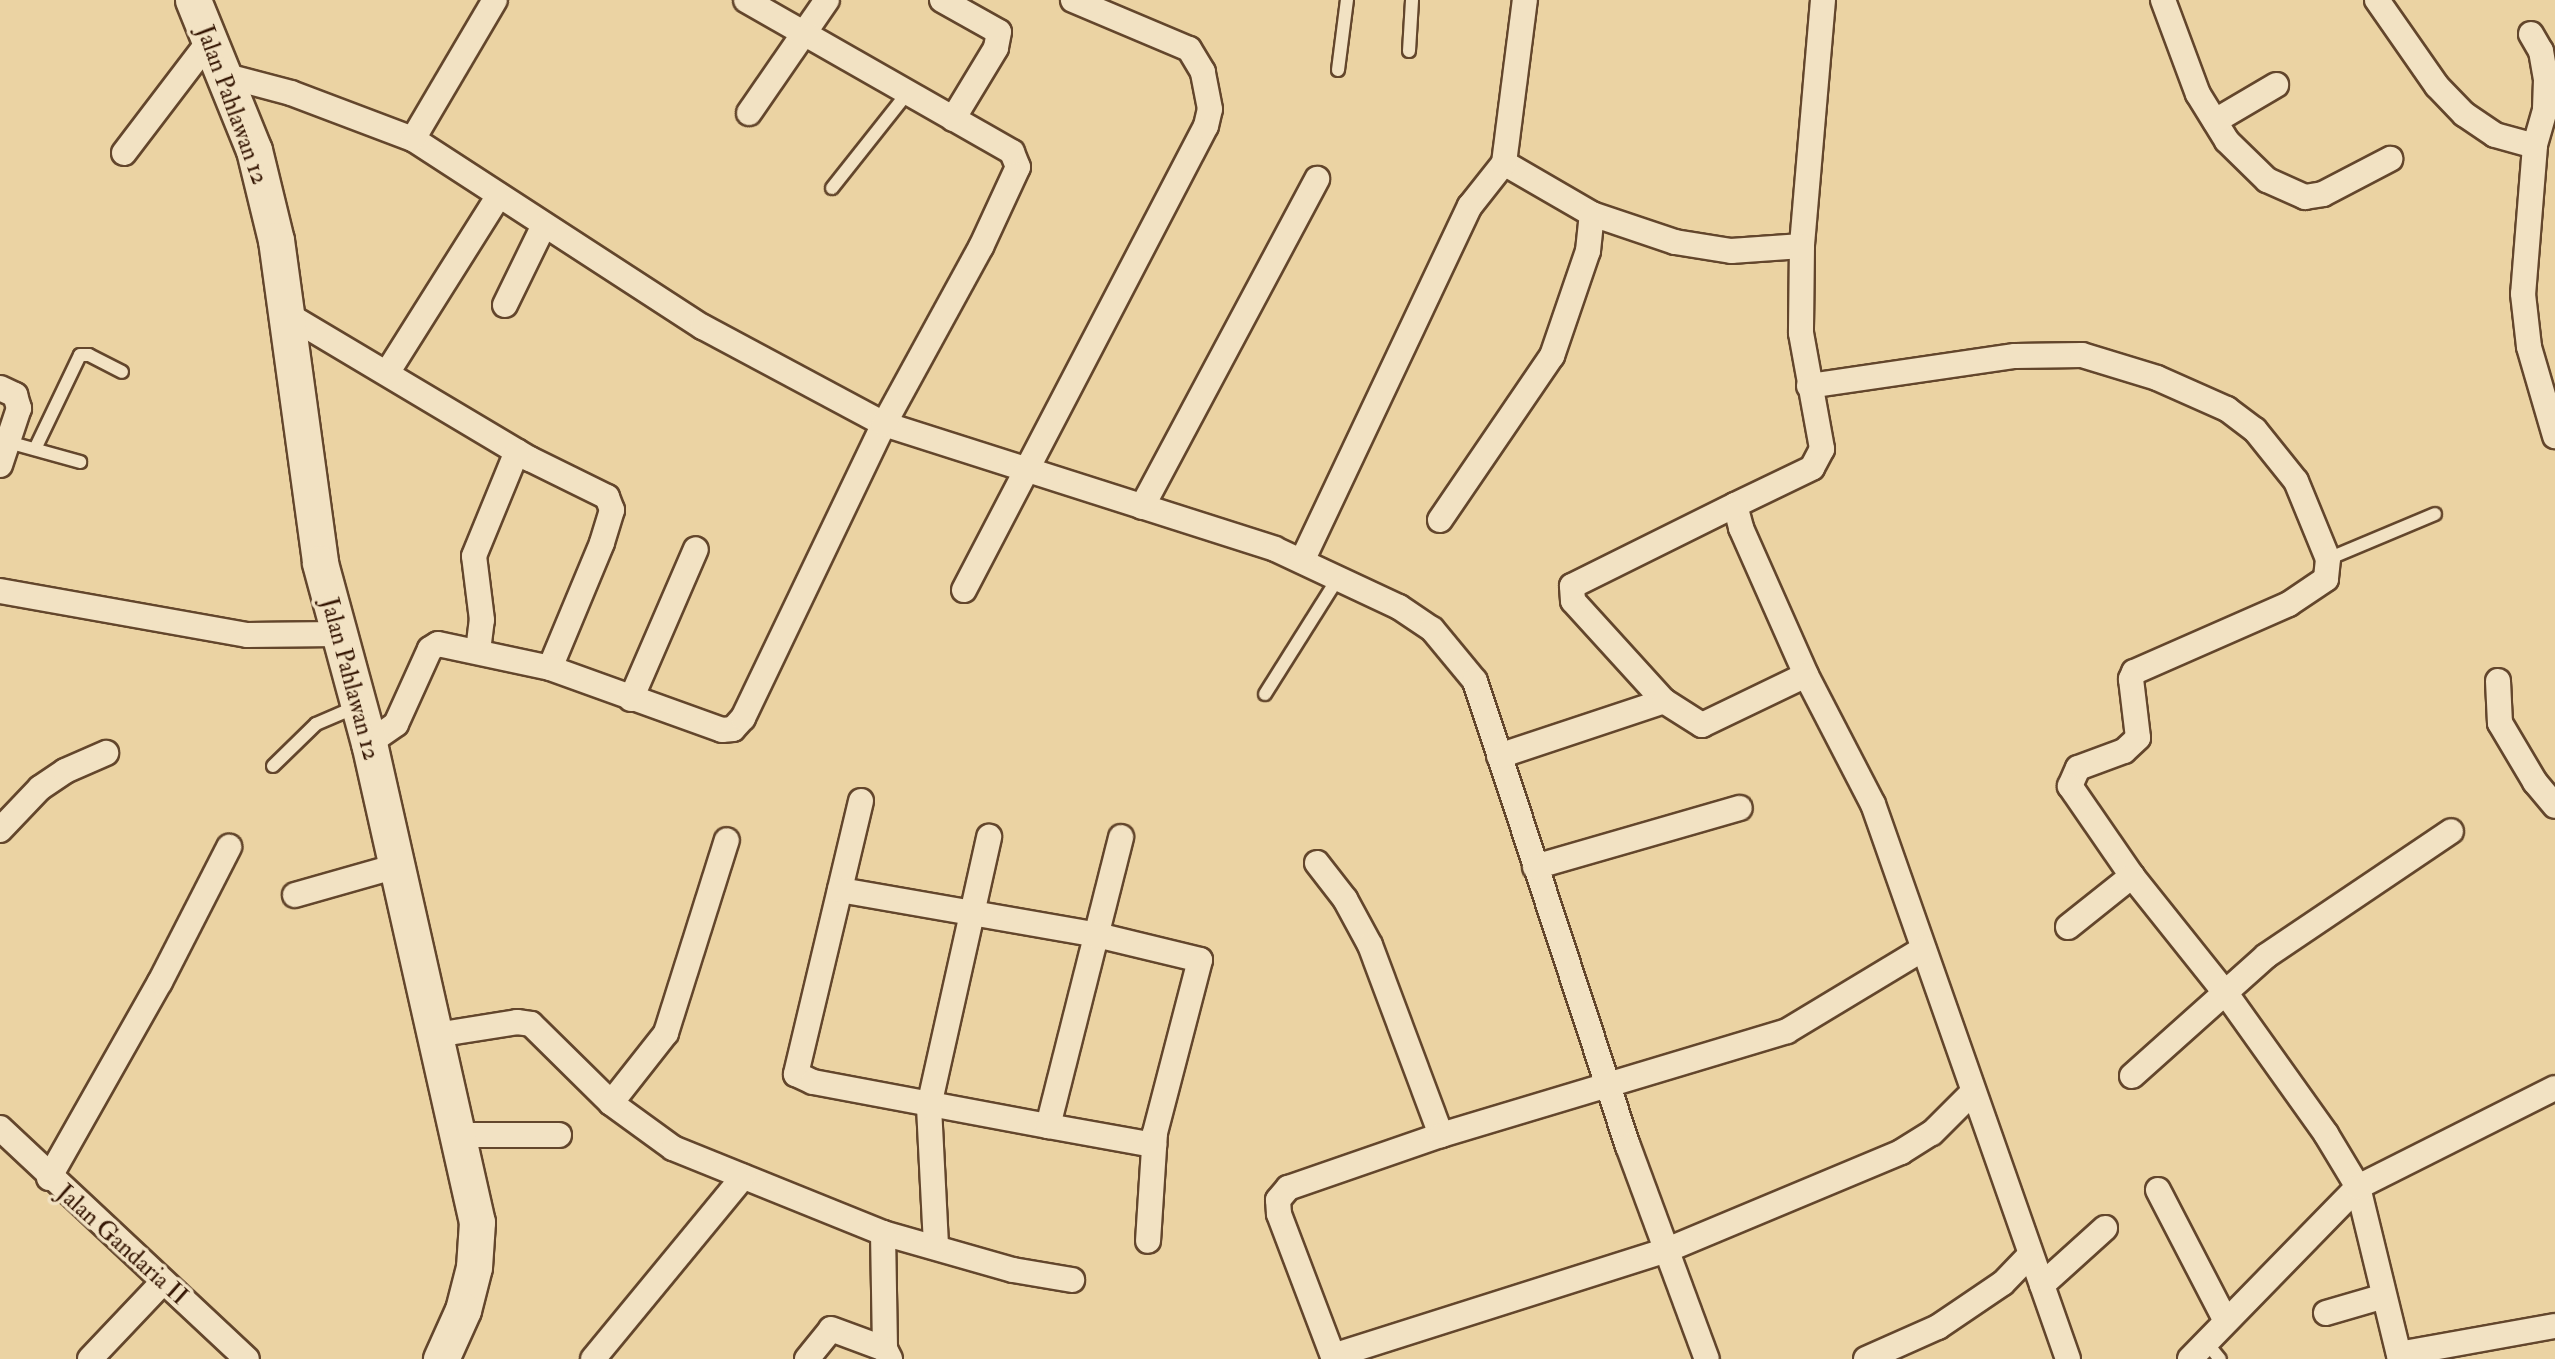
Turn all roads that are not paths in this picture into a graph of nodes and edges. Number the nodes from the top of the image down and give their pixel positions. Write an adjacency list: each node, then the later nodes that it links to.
1 (193, 0): 15 (main road, Jalan Pahlawan 12)
2 (746, 0): 13 (street)
3 (827, 0): 13 (street)
4 (942, 0): 23 (street)
5 (1073, 0): 48 (street)
6 (1347, 0): 17 (lane)
7 (1412, 0): 16 (lane)
8 (1525, 0): 29 (street)
9 (1823, 0): 35 (street)
10 (2163, 0): 24 (street)
11 (2377, 0): 26 (street)
12 (491, 1): 25 (street)
13 (802, 32): 20 (street); 22 (street)
14 (2531, 34): 21 (street)
15 (210, 40): 18 (main road, Jalan Pahlawan 12); 27 (street)
16 (1409, 51)
17 (1338, 70)
18 (226, 76): 25 (street); 37 (main road, Jalan Pahlawan 12)
19 (2276, 85): 24 (street)
20 (908, 92): 23 (street); 31 (lane)
21 (2550, 109): 26 (street)
22 (750, 113)
23 (953, 118): 42 (street)
24 (2215, 121): 28 (street)
25 (413, 139): 32 (street)
26 (2535, 146): 43 (street)
27 (124, 153)
28 (2390, 159)
29 (1504, 163): 33 (street); 55 (street)
30 (1317, 179): 50 (street)
31 (832, 188)
32 (499, 195): 34 (street); 39 (street)
33 (1592, 214): 35 (street); 52 (street)
34 (544, 225): 36 (street); 42 (street)
35 (1802, 246): 40 (street)
36 (505, 305)
37 (288, 314): 39 (street); 59 (main road, Jalan Pahlawan 12)
38 (122, 372): 44 (lane)
39 (387, 373): 45 (street)
40 (1809, 386): 49 (street); 54 (street)
41 (0, 388): 46 (street)
42 (884, 424): 48 (street); 65 (street)
43 (2555, 436)
44 (35, 449): 46 (lane); 47 (lane)
45 (517, 451): 60 (street); 61 (street)
46 (4, 454)
47 (80, 462)
48 (1024, 469): 50 (street); 57 (street)
49 (1735, 505): 62 (street); 66 (street)
50 (1142, 507): 55 (street)
51 (2435, 514): 54 (lane)
52 (1440, 520)
53 (696, 548): 65 (street)
54 (2328, 559): 84 (street)
55 (1302, 561): 56 (street)
56 (1338, 578): 64 (lane); 70 (street)
57 (964, 590)
58 (0, 591): 59 (street)
59 (337, 634): 67 (main road, Jalan Pahlawan 12)
60 (478, 650): 61 (street); 68 (street)
61 (550, 668): 65 (street)
62 (1806, 675): 66 (street); 90 (street)
63 (2498, 681): 73 (street)
64 (1265, 694)
65 (631, 699)
66 (1664, 701): 70 (street)
67 (358, 706): 68 (main road, Jalan Pahlawan 12); 71 (lane)
68 (369, 743): 82 (main road, Jalan Pahlawan 12)
69 (106, 753): 75 (street)
70 (1499, 756): 83 (street)
71 (273, 766)
72 (861, 801): 85 (street)
73 (2555, 805)
74 (1740, 807): 83 (street)
75 (4, 821)
76 (2451, 831): 91 (street)
77 (989, 837): 87 (street)
78 (1121, 837): 89 (street)
79 (727, 840): 97 (street)
80 (229, 847): 106 (street)
81 (1317, 863): 103 (street)
82 (397, 866): 86 (street); 92 (main road, Jalan Pahlawan 12)
83 (1535, 867): 94 (street)
84 (2132, 876): 88 (street); 91 (street)
85 (840, 890): 87 (street); 98 (street)
86 (295, 895)
87 (969, 915): 89 (street); 98 (street)
88 (2068, 927)
89 (1097, 935): 99 (street); 104 (street)
90 (1923, 949): 94 (street); 96 (street)
91 (2227, 995): 93 (street); 107 (street)
92 (436, 1035): 97 (street); 101 (main road, Jalan Pahlawan 12)
93 (2132, 1076)
94 (1609, 1088): 103 (street); 113 (street)
95 (2555, 1088): 107 (street)
96 (1972, 1093): 113 (street); 114 (street)
97 (611, 1103): 105 (street)
98 (929, 1106): 99 (street); 112 (street)
99 (1048, 1126): 104 (street)
100 (0, 1128): 106 (street, Jalan Gandaria II)
101 (458, 1135): 102 (street); 128 (main road, Jalan Pahlawan 12)
102 (559, 1135)
103 (1441, 1135): 125 (street)
104 (1154, 1144): 111 (street)
105 (743, 1177): 110 (street); 129 (street)
106 (49, 1178): 116 (street, Jalan Gandaria II)
107 (2358, 1187): 118 (street); 120 (street)
108 (2158, 1190): 120 (street)
109 (2105, 1228): 117 (street)
110 (883, 1233): 112 (street); 122 (street)
111 (1148, 1241)
112 (936, 1245): 115 (street)
113 (1667, 1250): 125 (street); 131 (street)
114 (2030, 1255): 117 (street); 132 (street)
115 (1072, 1280)
116 (163, 1282): 126 (street); 127 (street, Jalan Gandaria II)
117 (2042, 1285): 133 (street)
118 (2384, 1296): 119 (street); 124 (street)
119 (2326, 1313)
120 (2225, 1319): 123 (street)
121 (2555, 1326): 124 (street)
122 (887, 1354): 130 (street)
123 (2205, 1354)
124 (2400, 1356)
125 (1334, 1358)
126 (90, 1359)
127 (247, 1359)
128 (441, 1359)
129 (593, 1359)
130 (807, 1359)
131 (1707, 1359)
132 (1866, 1359)
133 (2068, 1359)

